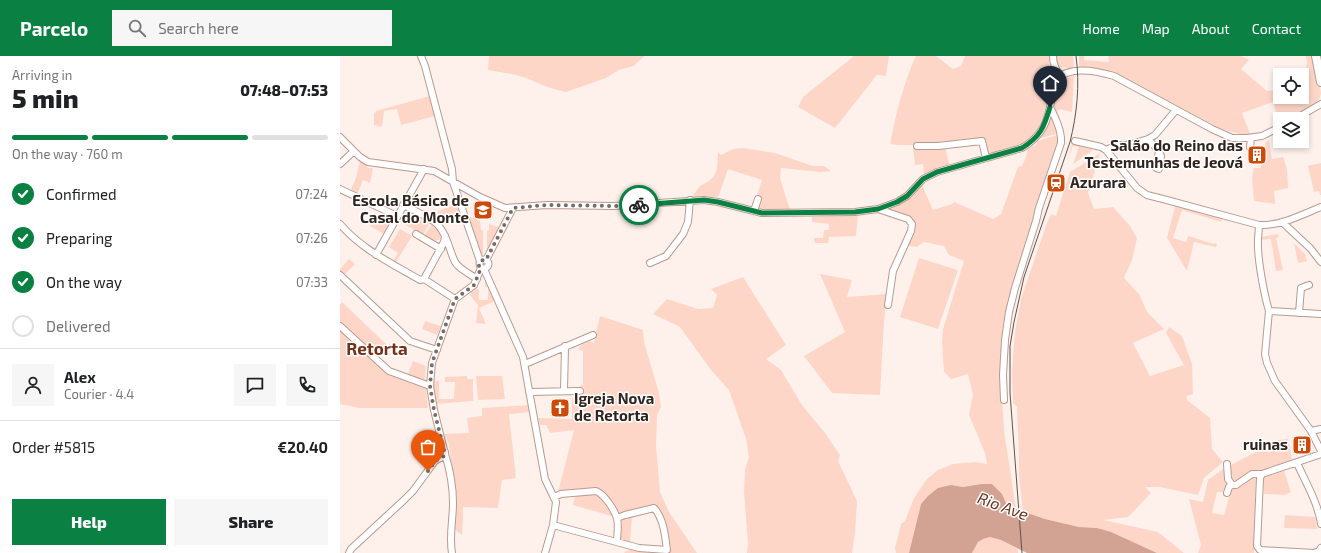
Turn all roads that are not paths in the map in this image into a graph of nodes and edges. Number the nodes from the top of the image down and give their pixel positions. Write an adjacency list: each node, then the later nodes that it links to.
1 (421, 56): 23 (street)
2 (1053, 56): 4 (street)
3 (1316, 56): 5 (main road)
4 (1060, 75): 7 (street); 8 (street)
5 (1321, 82)
6 (1321, 104): 9 (street)
7 (1050, 107): 20 (street); 62 (street)
8 (1176, 110): 12 (street); 13 (street)
9 (1307, 112)
10 (1273, 130): 12 (street)
11 (340, 137): 18 (street)
12 (1251, 138): 16 (street)
13 (1148, 139): 17 (street); 19 (street)
14 (1075, 141): 17 (street)
15 (917, 146): 20 (street)
16 (1250, 147)
17 (1106, 150): 35 (street)
18 (354, 151): 21 (street); 22 (street)
19 (1158, 151)
20 (986, 158): 30 (street)
21 (340, 164)
22 (424, 169): 23 (street); 27 (street)
23 (453, 182): 29 (street); 40 (street)
24 (340, 189): 32 (street)
25 (758, 199): 31 (street)
26 (690, 200): 29 (street); 31 (street); 42 (street)
27 (403, 205): 32 (street); 37 (street)
28 (1321, 207): 33 (street)
29 (513, 208): 40 (street)
30 (878, 209): 31 (street); 49 (street)
31 (754, 211)
32 (397, 216): 39 (street)
33 (1282, 222): 35 (street); 41 (street)
34 (340, 224): 39 (street)
35 (1260, 224): 50 (street)
36 (416, 234): 38 (street)
37 (445, 236): 38 (street); 46 (street)
38 (441, 249): 45 (street)
39 (376, 255): 45 (street)
40 (483, 261): 43 (street)
41 (1321, 262)
42 (650, 263)
43 (483, 269): 46 (street); 57 (street)
44 (340, 275): 56 (street)
45 (424, 279): 48 (street)
46 (477, 279): 48 (street)
47 (1309, 285): 51 (street)
48 (455, 299): 56 (street)
49 (888, 305)
50 (1269, 311): 51 (street); 64 (street)
51 (1299, 313): 52 (street)
52 (1321, 314)
53 (340, 326): 58 (street)
54 (593, 335): 55 (street)
55 (566, 346): 57 (street); 59 (street)
56 (437, 350): 58 (street)
57 (525, 364): 61 (street)
58 (430, 386): 65 (street)
59 (564, 391): 60 (street); 61 (street)
60 (580, 391)
61 (529, 392): 72 (street)
62 (1004, 400)
63 (1321, 429): 64 (street)
64 (1311, 431): 66 (street)
65 (441, 453): 78 (street); 79 (street)
66 (1321, 453): 67 (street)
67 (1297, 463): 69 (street); 74 (street)
68 (1227, 464): 70 (street)
69 (1262, 474): 70 (street); 77 (street)
70 (1232, 485): 71 (street)
71 (1227, 493)
72 (554, 497): 73 (street); 75 (street)
73 (617, 518): 76 (street); 76 (street)
74 (1321, 524)
75 (553, 525): 76 (street); 80 (street)
76 (617, 542)
77 (1321, 548)
78 (349, 553)
79 (452, 553)
80 (545, 553)

